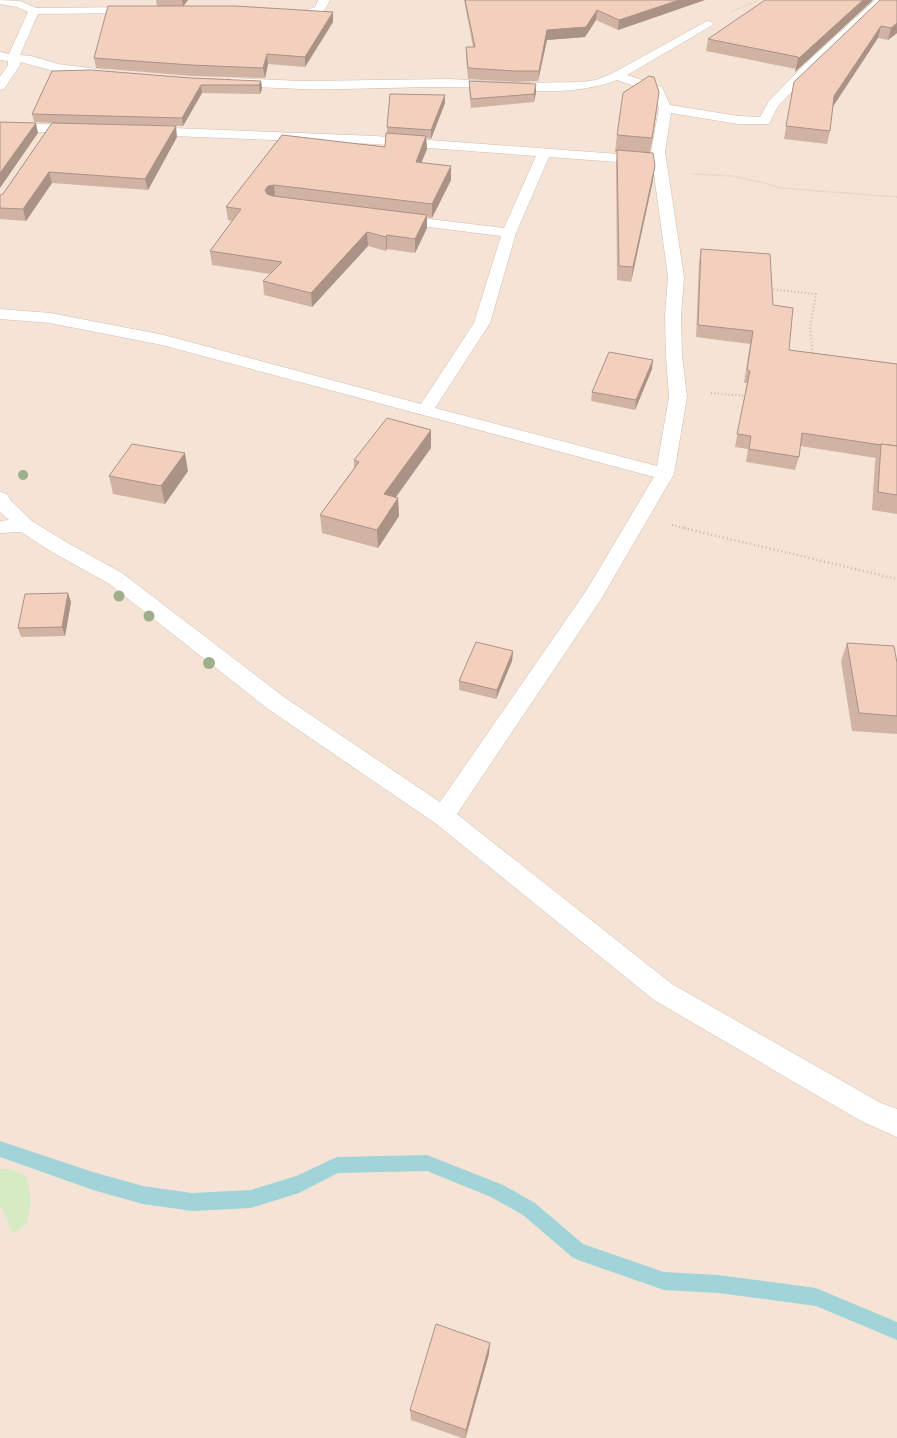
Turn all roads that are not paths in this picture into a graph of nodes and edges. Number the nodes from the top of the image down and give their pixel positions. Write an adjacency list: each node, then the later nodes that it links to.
1 (324, 0): 6 (street)
2 (881, 0): 14 (street)
3 (0, 1): 5 (street)
4 (149, 10): 5 (street)
5 (34, 11): 9 (street)
6 (274, 12)
7 (707, 24): 11 (street)
8 (0, 56): 9 (street)
9 (14, 56): 10 (street); 13 (street)
10 (115, 75)
11 (617, 76): 12 (street); 14 (street)
12 (223, 82)
13 (0, 86)
14 (665, 108): 21 (street)
15 (0, 127): 16 (street)
16 (50, 128): 17 (street); 19 (street)
17 (88, 129)
18 (135, 131): 20 (street)
19 (41, 140)
20 (544, 152): 21 (street); 23 (street)
21 (660, 166): 26 (street)
22 (382, 218): 23 (street)
23 (509, 233): 25 (street)
24 (0, 314): 25 (street)
25 (425, 412): 26 (street)
26 (665, 474): 30 (street)
27 (0, 498): 28 (street)
28 (25, 525): 29 (street); 30 (street)
29 (0, 527)
30 (443, 816): 31 (street)
31 (897, 1123)

